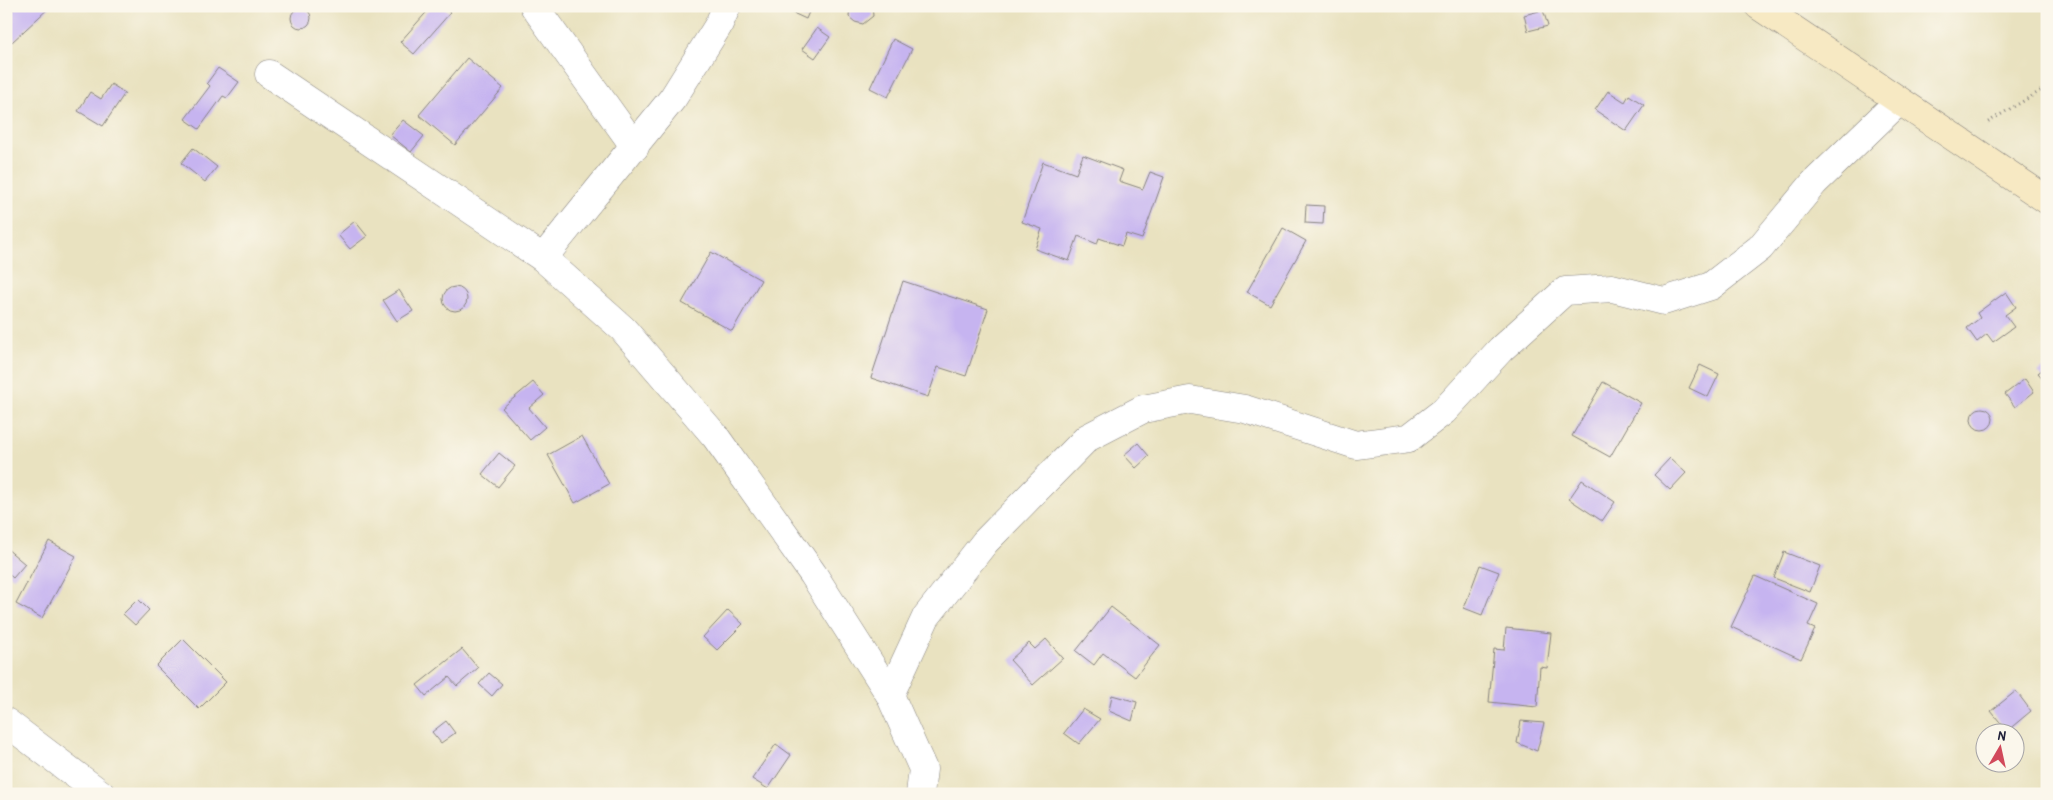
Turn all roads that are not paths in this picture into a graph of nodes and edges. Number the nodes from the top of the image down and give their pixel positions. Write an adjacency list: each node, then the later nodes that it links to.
1 (534, 6): 6 (street)
2 (726, 6): 6 (street)
3 (1759, 6): 5 (street)
4 (269, 74): 8 (street)
5 (1899, 102): 7 (street); 9 (street)
6 (635, 147): 8 (street)
7 (2047, 200)
8 (543, 258): 9 (street)
9 (890, 695): 12 (street)
10 (6, 722): 11 (street)
11 (100, 794)
12 (920, 794)

